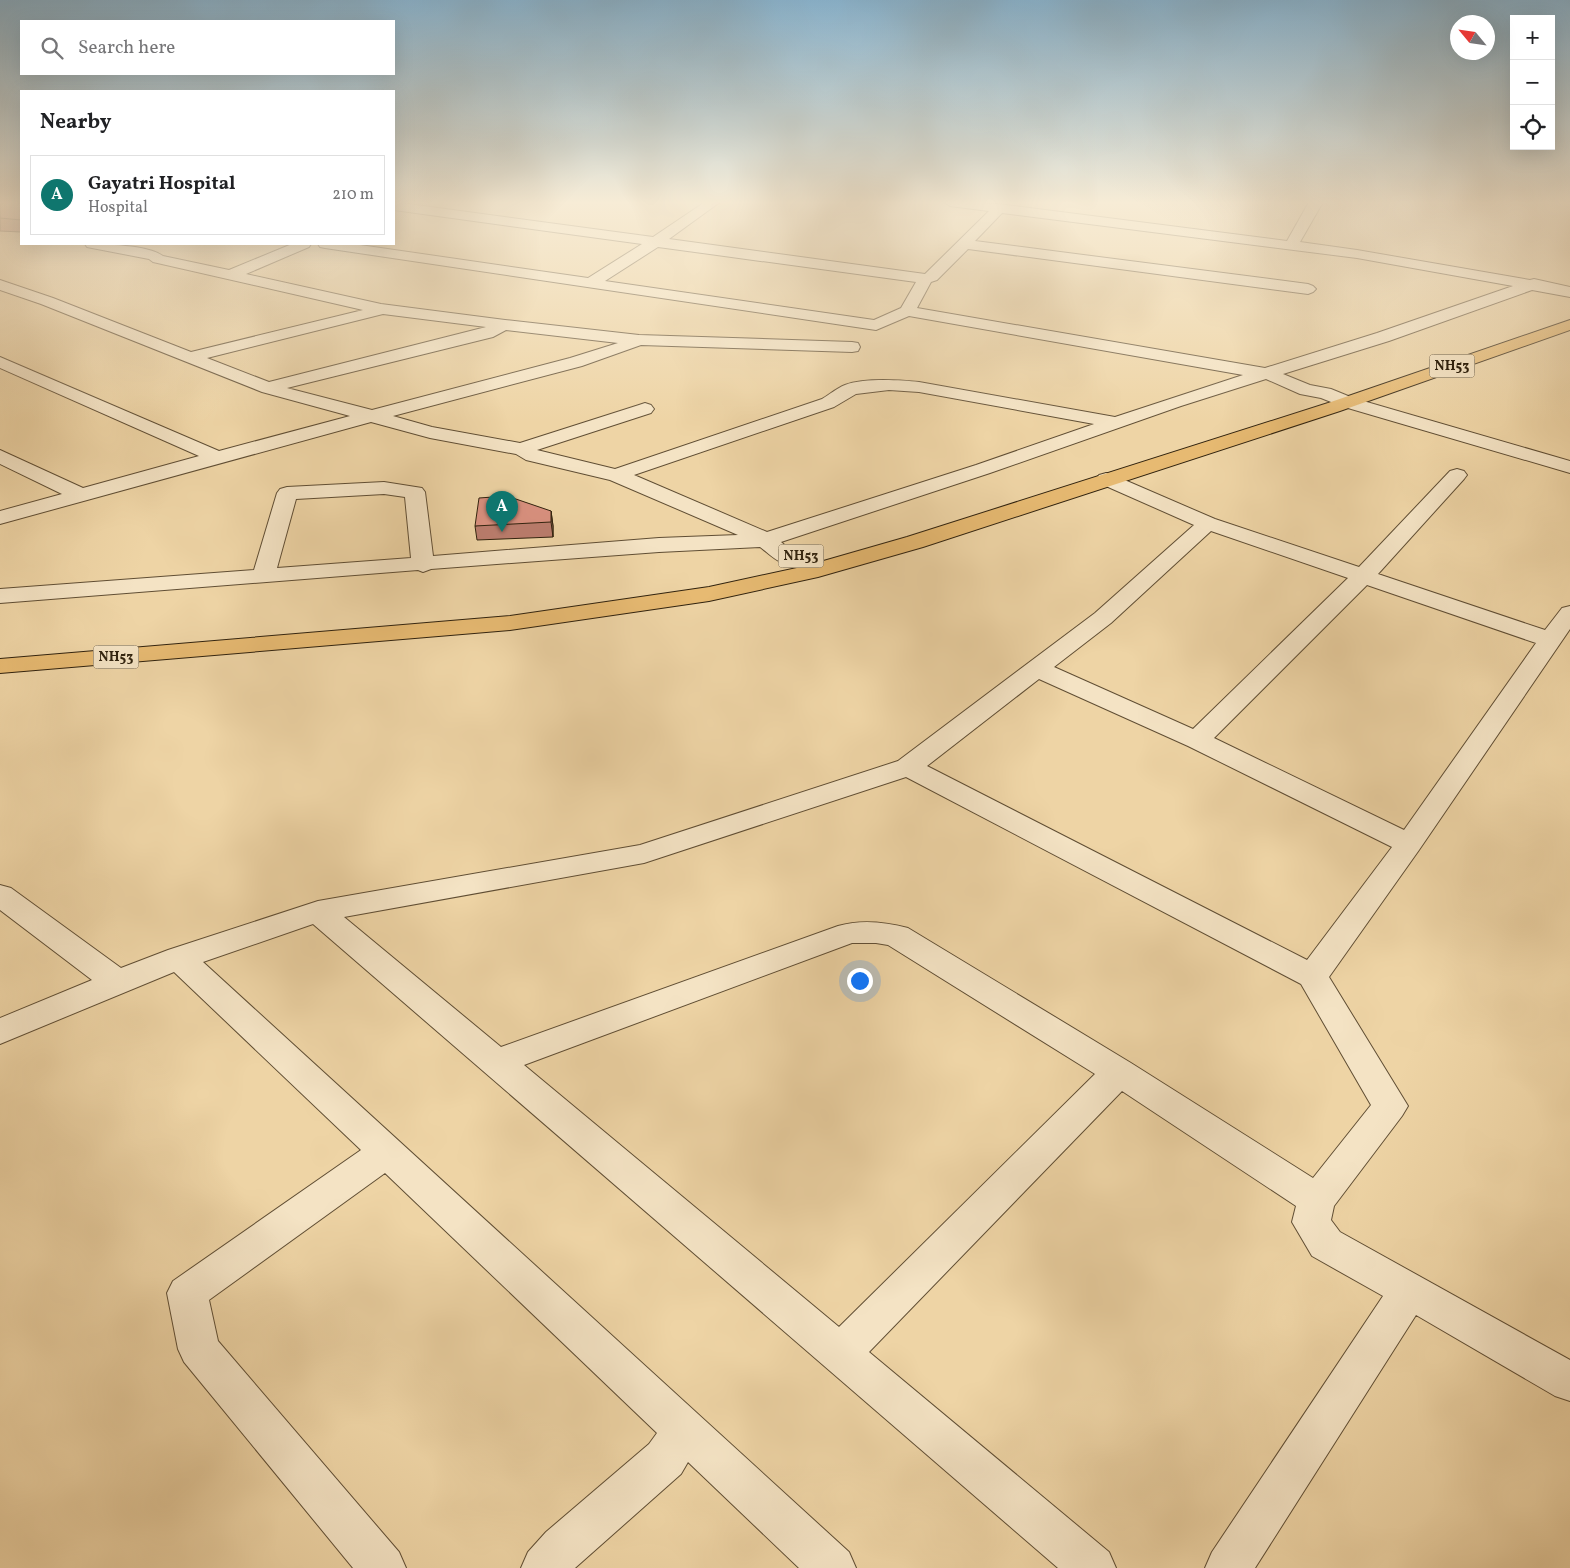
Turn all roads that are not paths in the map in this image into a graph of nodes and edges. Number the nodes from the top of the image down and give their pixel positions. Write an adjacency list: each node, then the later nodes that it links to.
1 (226, 275): 8 (street)
2 (544, 275): 10 (street)
3 (603, 275): 10 (street)
4 (897, 275): 9 (street)
5 (934, 275): 9 (street)
6 (1204, 275): 13 (street)
7 (1482, 275): 11 (street)
8 (229, 276): 15 (street)
9 (925, 279): 16 (street)
10 (592, 282): 19 (street)
11 (1534, 284): 14 (street); 25 (street)
12 (0, 285): 23 (street)
13 (1308, 289)
14 (1570, 292)
15 (381, 309): 18 (street); 23 (street)
16 (908, 311): 19 (street); 25 (street)
17 (1570, 312): 28 (highway, NH53)
18 (505, 325): 21 (street); 27 (street)
19 (876, 325): 22 (street)
20 (1570, 325): 28 (highway, NH53)
21 (640, 340): 22 (street); 30 (street)
22 (852, 346): 26 (street)
23 (191, 357): 27 (street)
24 (0, 362): 34 (street)
25 (1268, 374): 28 (street); 31 (street)
26 (852, 375): 31 (street); 36 (street)
27 (268, 388): 30 (street)
28 (1325, 398): 35 (street); 38 (highway, NH53); 39 (street); 44 (highway, NH53)
29 (645, 409): 32 (street)
30 (371, 417): 32 (street); 34 (street)
31 (1116, 422): 43 (street)
32 (522, 449): 36 (street)
33 (0, 456): 40 (street)
34 (217, 457): 40 (street)
35 (1570, 467)
36 (616, 475): 43 (street)
37 (1457, 475): 46 (street)
38 (1106, 480): 42 (street); 52 (highway, NH53)
39 (1570, 482)
40 (80, 495): 41 (street)
41 (0, 518)
42 (1208, 523): 46 (street); 53 (street)
43 (766, 540): 44 (street); 45 (street)
44 (790, 559): 51 (highway, NH53)
45 (423, 565): 47 (street); 47 (street)
46 (1363, 576): 50 (street); 54 (street)
47 (263, 577): 48 (street)
48 (0, 596)
49 (1570, 613): 50 (street)
50 (1550, 640): 56 (street)
51 (0, 649)
52 (0, 666)
53 (1037, 669): 54 (street); 55 (street)
54 (1197, 740): 56 (street)
55 (908, 767): 58 (street); 60 (street)
56 (1409, 844): 60 (street)
57 (0, 895): 61 (street)
58 (318, 911): 59 (street); 63 (street)
59 (180, 958): 61 (street); 65 (street)
60 (1312, 976): 66 (street)
61 (117, 982): 62 (street)
62 (0, 1032)
63 (496, 1062): 64 (street); 68 (street)
64 (1119, 1072): 66 (street); 68 (street)
65 (387, 1152): 70 (street); 71 (street)
66 (1317, 1200): 67 (street)
67 (1409, 1291): 69 (street); 75 (street)
68 (840, 1354): 74 (street)
69 (1570, 1382)
70 (684, 1430): 72 (street); 73 (street)
71 (383, 1568)
72 (544, 1568)
73 (833, 1568)
74 (1093, 1568)
75 (1228, 1568)

